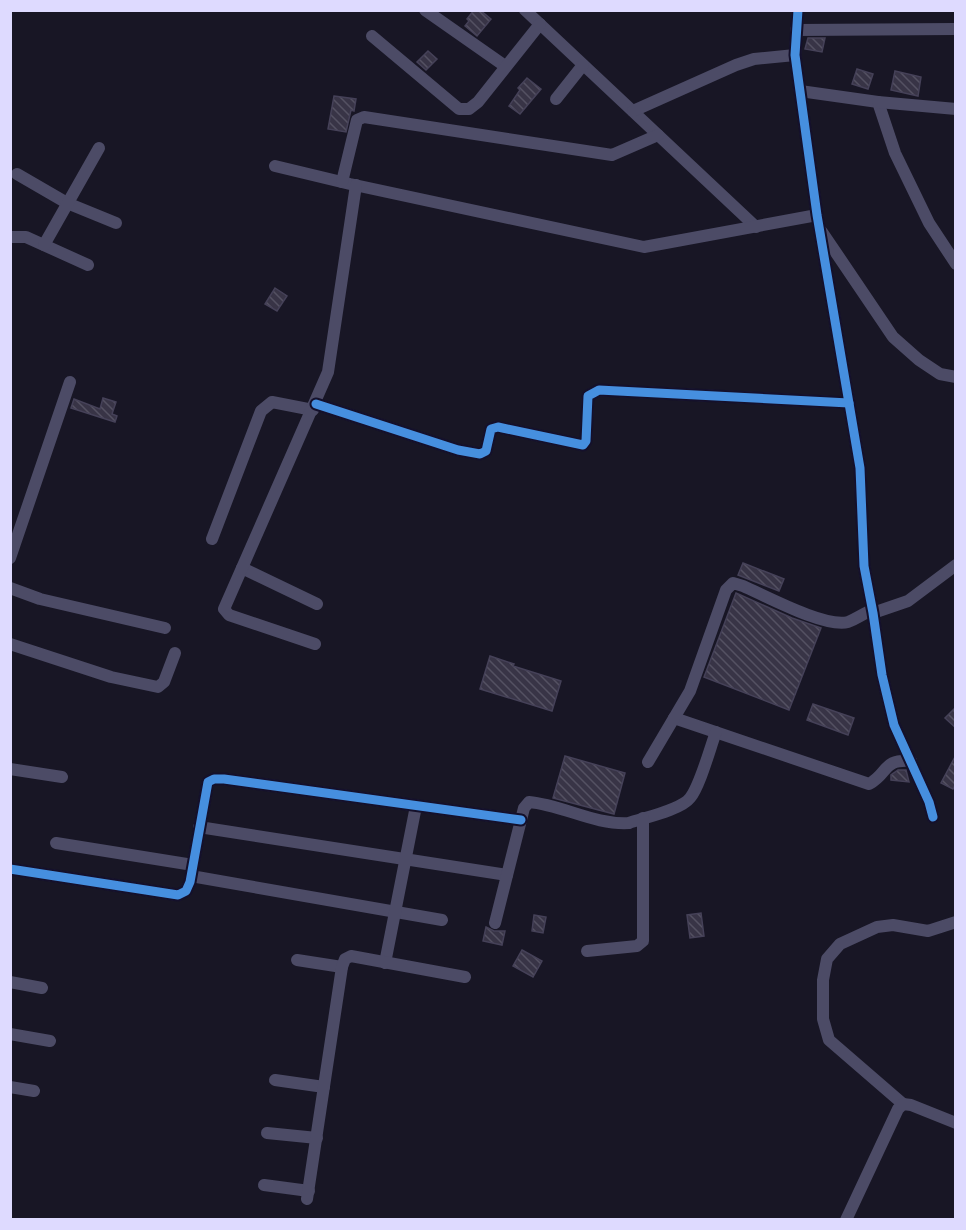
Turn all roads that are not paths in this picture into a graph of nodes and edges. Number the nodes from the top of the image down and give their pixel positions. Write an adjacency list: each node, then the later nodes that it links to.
1 (425, 10): 10 (street)
2 (525, 10): 4 (street)
3 (798, 10): 6 (street)
4 (540, 24): 9 (street); 10 (street)
5 (956, 29): 6 (street)
6 (796, 30): 8 (street)
7 (372, 36): 10 (street)
8 (795, 55): 11 (street); 15 (street)
9 (583, 65): 12 (street); 15 (street)
10 (505, 66)
11 (800, 91): 13 (street); 23 (street)
12 (556, 99)
13 (878, 102): 14 (street); 29 (street)
14 (956, 109)
15 (633, 111): 16 (street)
16 (658, 135): 20 (street); 25 (street)
17 (99, 148): 22 (street)
18 (275, 165): 20 (street)
19 (17, 174): 22 (street)
20 (342, 182): 21 (street)
21 (356, 185): 25 (street); 34 (street)
22 (67, 203): 24 (street); 28 (street)
23 (817, 215): 25 (street); 26 (street)
24 (116, 223)
25 (756, 227)
26 (820, 228): 31 (street); 33 (street)
27 (10, 237): 28 (street)
28 (44, 245): 30 (street)
29 (956, 264)
30 (88, 265)
31 (956, 377)
32 (70, 382): 36 (street)
33 (849, 403): 34 (street); 41 (street)
34 (314, 406): 35 (street); 38 (street)
35 (212, 539)
36 (10, 558)
37 (956, 565): 41 (street)
38 (242, 568): 40 (street); 44 (street)
39 (10, 588): 42 (street)
40 (317, 604)
41 (873, 611): 46 (street); 48 (street)
42 (165, 628)
43 (10, 644): 45 (street)
44 (315, 644)
45 (175, 653)
46 (674, 718): 47 (street); 49 (street)
47 (716, 732): 48 (street); 54 (street)
48 (911, 761): 53 (street)
49 (648, 762)
50 (10, 769): 51 (street)
51 (62, 777)
52 (416, 806): 55 (street); 56 (street); 58 (street)
53 (933, 817)
54 (643, 818): 55 (street); 66 (street)
55 (521, 820): 61 (street)
56 (199, 828): 58 (street); 60 (street)
57 (56, 843): 60 (street)
58 (404, 859): 61 (street); 62 (street)
59 (10, 869): 60 (street)
60 (192, 870): 62 (street)
61 (507, 875): 65 (street)
62 (394, 912): 63 (street); 68 (street)
63 (442, 920)
64 (956, 922): 79 (street)
65 (495, 923)
66 (587, 951)
67 (297, 960): 69 (street)
68 (385, 963): 69 (street); 70 (street)
69 (342, 967): 77 (street)
70 (465, 977)
71 (10, 982): 72 (street)
72 (42, 988)
73 (10, 1034): 74 (street)
74 (50, 1041)
75 (274, 1080): 77 (street)
76 (10, 1087): 78 (street)
77 (324, 1087): 82 (street)
78 (34, 1090)
79 (903, 1104): 80 (street); 84 (street)
80 (956, 1123)
81 (267, 1133): 82 (street)
82 (316, 1138): 83 (street)
83 (264, 1185)
84 (846, 1220)

